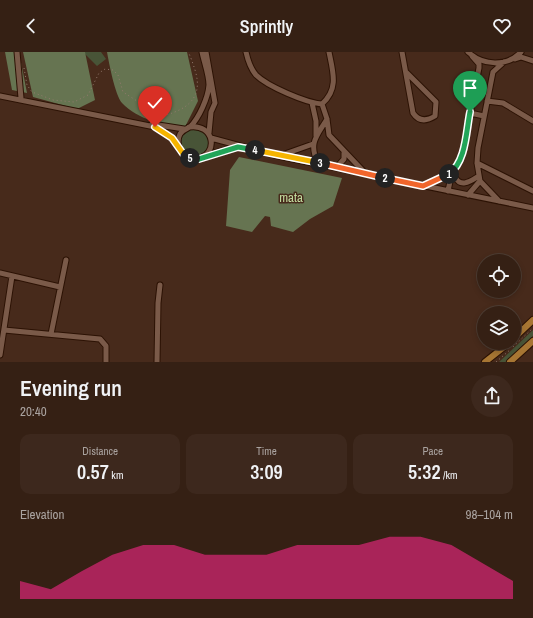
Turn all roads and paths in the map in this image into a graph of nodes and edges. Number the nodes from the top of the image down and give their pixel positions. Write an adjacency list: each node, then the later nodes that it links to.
1 (17, 52): 17 (street)
2 (188, 52): 13 (path)
3 (202, 52): 25 (street)
4 (206, 52): 27 (street)
5 (246, 52): 19 (street)
6 (329, 52): 20 (street)
7 (402, 52): 14 (street)
8 (521, 52): 10 (street)
9 (470, 54): 12 (street); 21 (street)
10 (510, 60): 11 (street); 12 (street)
11 (533, 61)
12 (504, 62): 18 (street)
13 (23, 63)
14 (407, 73): 14 (street)
15 (0, 93): 17 (street)
16 (0, 96): 31 (street)
17 (22, 98): 25 (street)
18 (487, 100): 22 (street); 24 (street)
19 (312, 103): 20 (street); 28 (street)
20 (322, 104): 23 (street)
21 (470, 112): 22 (street); 38 (street)
22 (484, 116): 36 (street)
23 (327, 119): 26 (street); 28 (street)
24 (533, 121)
25 (187, 128): 27 (street); 31 (street)
26 (329, 135): 28 (street); 32 (street)
27 (210, 136): 30 (street); 33 (street)
28 (316, 137): 29 (street)
29 (313, 144): 34 (street); 35 (street)
30 (238, 147): 33 (street); 34 (street)
31 (180, 150): 33 (street)
32 (344, 153): 37 (street); 39 (street)
33 (204, 156)
34 (278, 156): 35 (street)
35 (318, 162): 37 (street)
36 (477, 163): 40 (street); 43 (street)
37 (336, 167): 39 (street)
38 (452, 171): 40 (street); 41 (street); 42 (street)
39 (366, 174): 41 (street)
40 (479, 179): 44 (street); 45 (street)
41 (423, 186): 42 (street)
42 (448, 191): 44 (street)
43 (533, 191)
44 (468, 195): 45 (street)
45 (499, 201): 46 (street)
46 (533, 208)
47 (66, 260): 51 (street)
48 (0, 273): 49 (street)
49 (12, 276): 51 (street); 54 (street)
50 (160, 285): 61 (street)
51 (60, 287): 56 (street)
52 (533, 320): 55 (main road)
53 (533, 328): 63 (path)
54 (4, 330): 56 (street); 59 (street)
55 (521, 331)
56 (51, 334): 60 (street)
57 (532, 344): 64 (main road)
58 (500, 350): 62 (main road)
59 (0, 355)
60 (106, 362)
61 (157, 362)
62 (485, 362)
63 (496, 362)
64 (510, 362)

